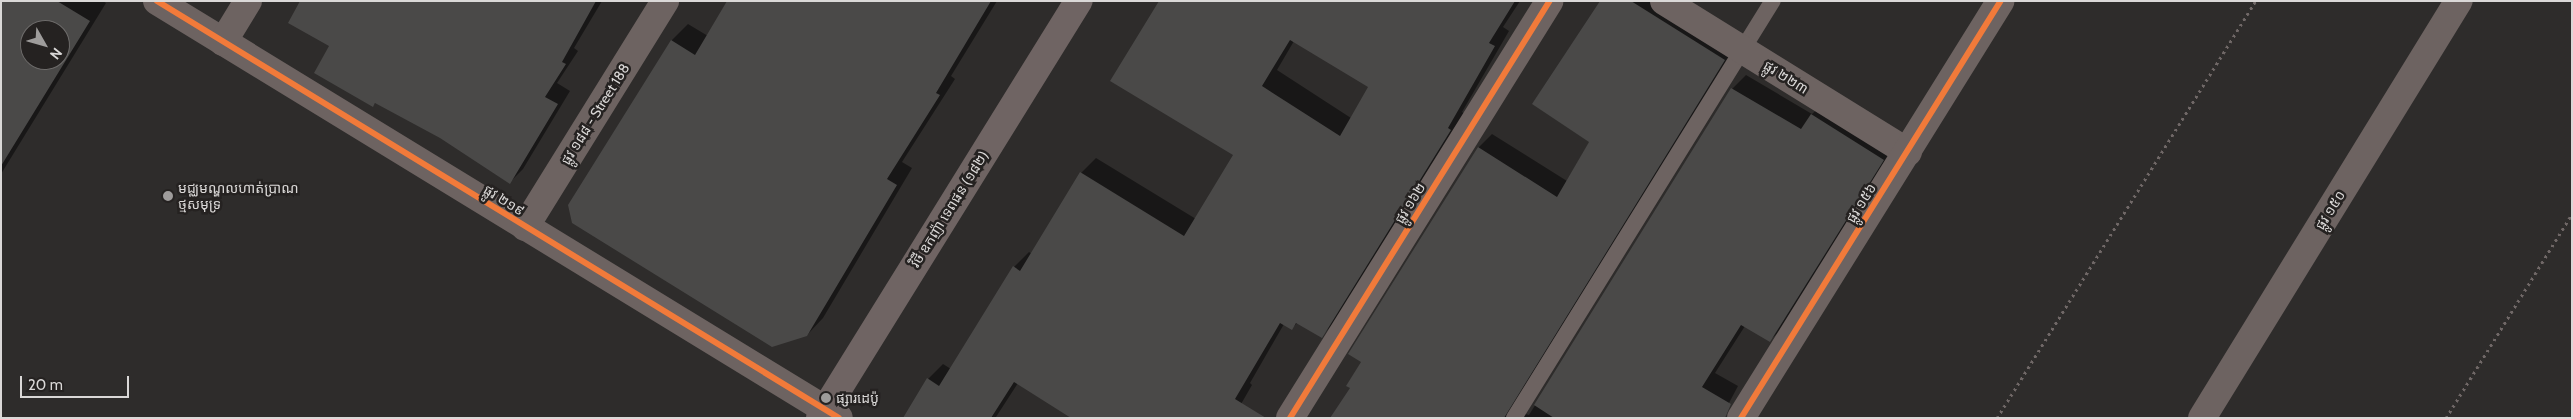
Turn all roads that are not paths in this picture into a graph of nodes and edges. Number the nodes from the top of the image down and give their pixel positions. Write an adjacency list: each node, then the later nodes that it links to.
1 (156, 1): 10 (street, ផ្លូវ ២១៩)
2 (248, 1): 10 (street)
3 (665, 1): 13 (street, ផ្លូវ ១៨៨ - Street 188)
4 (1079, 1): 14 (street, វិថី ឧកញ៉ា ទេពផន (១៨២))
5 (1550, 1): 15 (street, ផ្លូវ ១៦២)
6 (1664, 1): 11 (street, ផ្លូវ ២២៣)
7 (1773, 1): 11 (lane)
8 (2001, 1): 12 (street, ផ្លូវ ១៥៦)
9 (2459, 1): 18 (street, ផ្លូវ ១៥០)
10 (223, 42): 13 (street, ផ្លូវ ២១៩)
11 (1743, 50): 12 (street, ផ្លូវ ២២៣); 16 (lane)
12 (1908, 152): 17 (street, ផ្លូវ ១៥៦)
13 (525, 227): 14 (street, ផ្លូវ ២១៩)
14 (828, 415)
15 (1290, 418)
16 (1514, 418)
17 (1742, 418)
18 (2202, 418)

